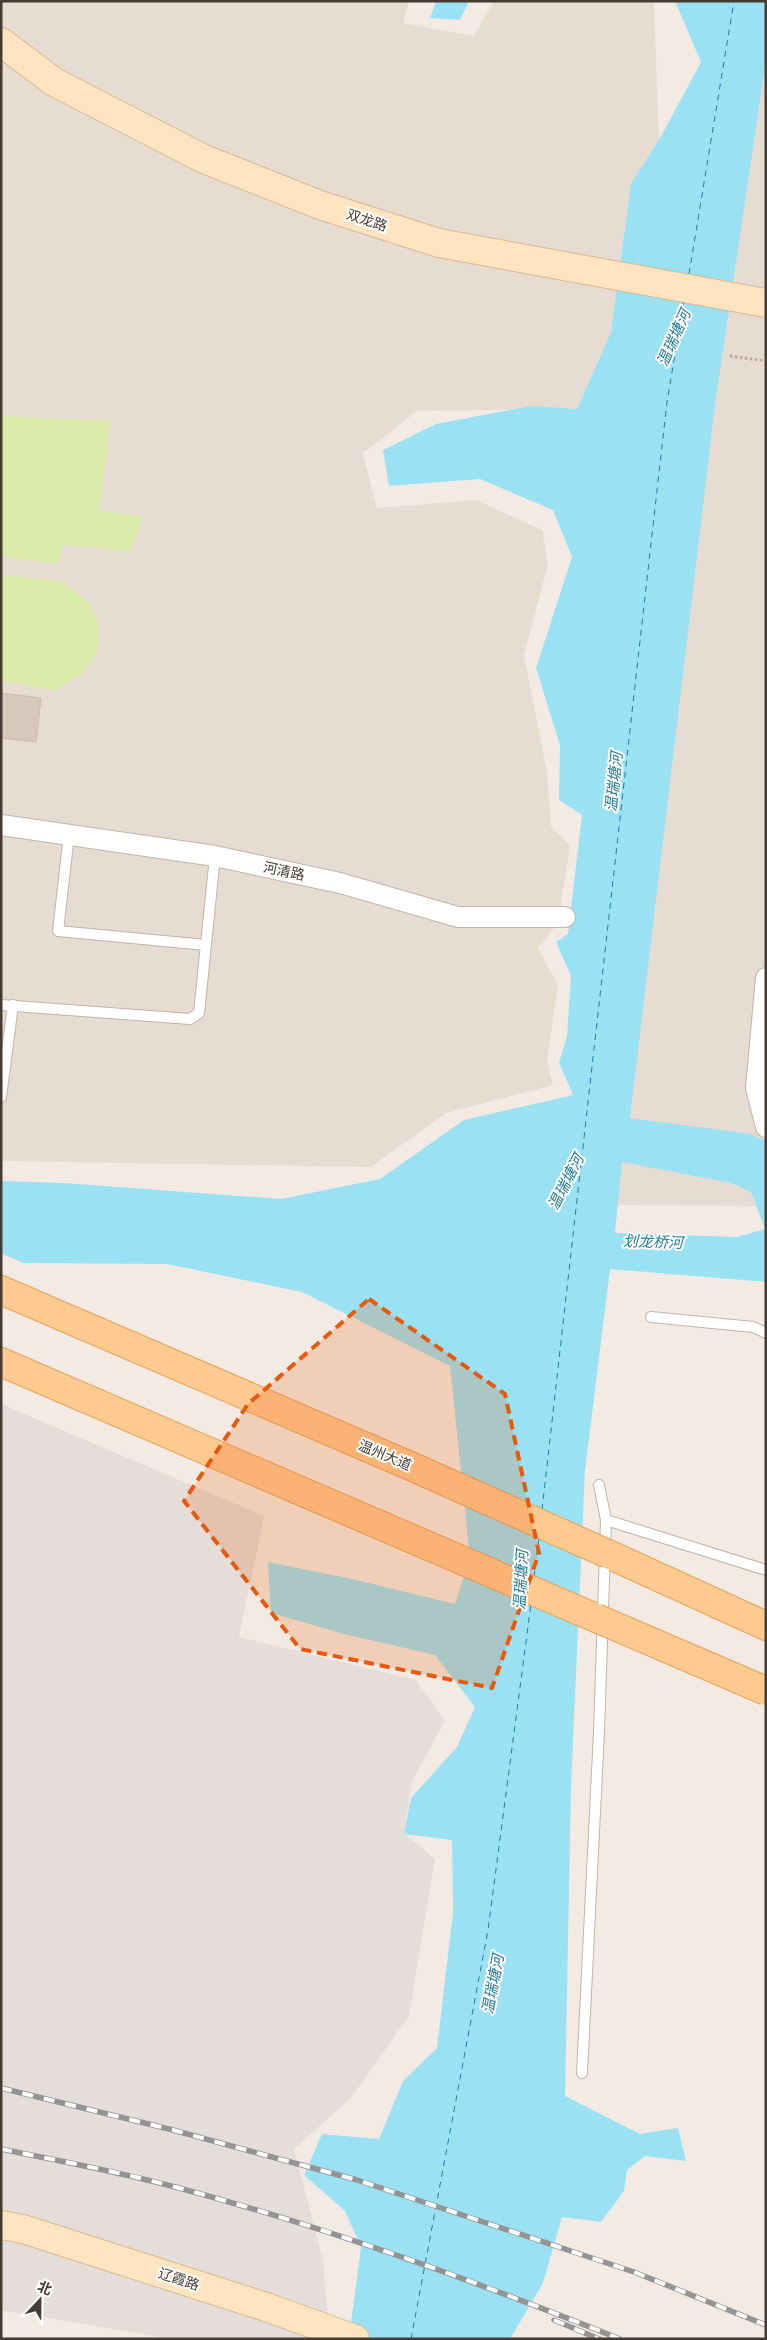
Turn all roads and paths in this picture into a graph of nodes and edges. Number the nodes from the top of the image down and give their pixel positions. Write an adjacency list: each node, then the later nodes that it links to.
1 (1, 42): 2 (main road, 双龙路)
2 (766, 303)
3 (730, 356): 4 (path)
4 (766, 361)
5 (1, 825): 6 (street, 河清路)
6 (69, 835): 7 (street, 河清路); 9 (lane)
7 (215, 856): 8 (street, 河清路); 9 (lane)
8 (565, 917)
9 (206, 945): 12 (lane)
10 (766, 978): 13 (street)
11 (1, 1005): 12 (lane)
12 (13, 1005): 14 (lane)
13 (761, 1089): 15 (street)
14 (1, 1097)
15 (766, 1126)
16 (1, 1290): 23 (main road, 温州大道, bridge)
17 (651, 1317): 18 (lane)
18 (766, 1333)
19 (1, 1362): 24 (main road, bridge)
20 (599, 1485): 21 (lane)
21 (606, 1520): 22 (lane); 25 (lane)
22 (766, 1570)
23 (766, 1626)
24 (766, 1691)
25 (582, 2073)
26 (1, 2225): 27 (main road, 辽霞路)
27 (355, 2339)

